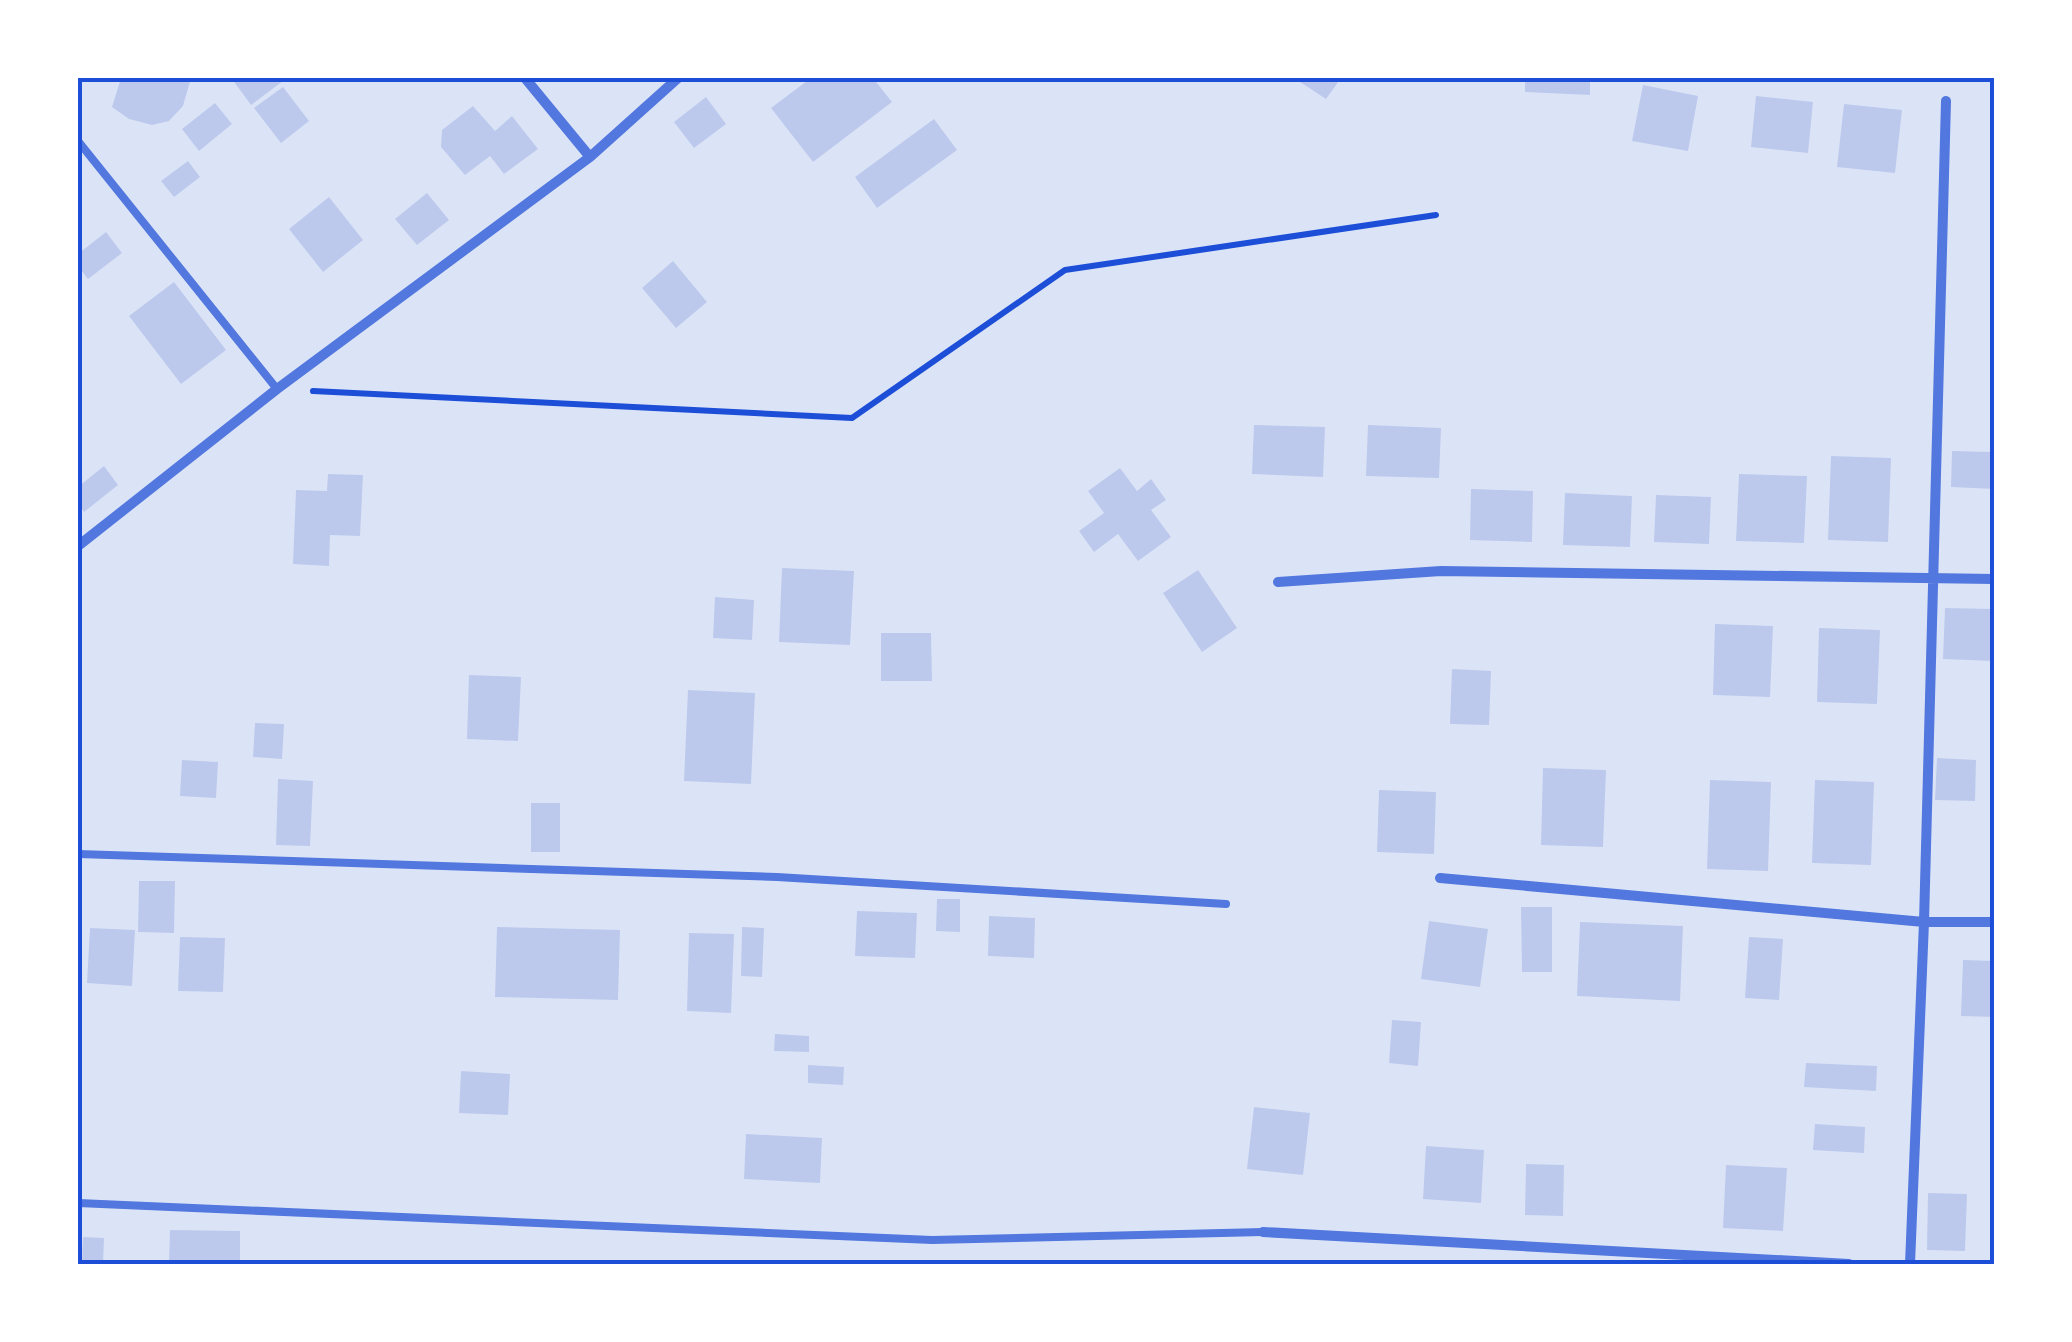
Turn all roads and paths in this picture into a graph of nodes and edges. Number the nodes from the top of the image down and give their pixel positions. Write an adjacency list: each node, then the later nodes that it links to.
1 (525, 78): 5 (street)
2 (678, 78): 5 (street)
3 (1946, 101): 9 (street)
4 (78, 140): 7 (lane)
5 (590, 157): 7 (street)
6 (1436, 215): 7 (path)
7 (277, 389): 8 (street)
8 (78, 546)
9 (1934, 578): 10 (street); 11 (street); 15 (street)
10 (1994, 579)
11 (1278, 582)
12 (78, 854): 14 (lane)
13 (1440, 878): 15 (street)
14 (1226, 904)
15 (1924, 922): 16 (street); 20 (street)
16 (1994, 922)
17 (78, 1203): 18 (lane)
18 (1263, 1232): 19 (street)
19 (1848, 1264)
20 (1910, 1264)

